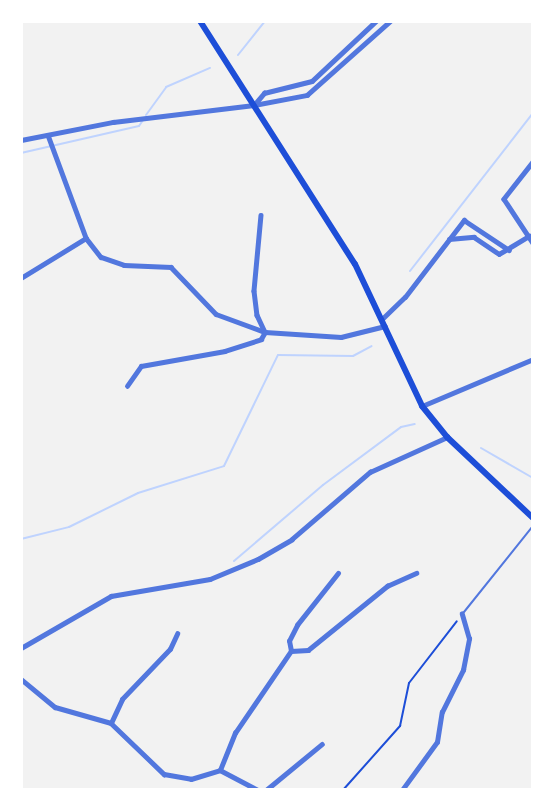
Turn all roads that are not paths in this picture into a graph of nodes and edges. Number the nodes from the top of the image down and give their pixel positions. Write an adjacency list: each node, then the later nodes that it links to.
1 (200, 21): 4 (main road)
2 (376, 21): 4 (street)
3 (390, 21): 4 (street)
4 (254, 105): 5 (street); 15 (main road)
5 (48, 135): 6 (street); 10 (street)
6 (21, 140)
7 (533, 164): 9 (street)
8 (261, 215): 17 (street)
9 (529, 236): 12 (street); 13 (street)
10 (86, 238): 14 (street); 17 (street)
11 (448, 239): 13 (street); 13 (street); 15 (street)
12 (533, 243)
13 (509, 250)
14 (21, 278)
15 (383, 318): 16 (main road)
16 (386, 326): 17 (street); 20 (main road)
17 (265, 332): 19 (street)
18 (533, 359): 20 (street)
19 (127, 386)
20 (422, 406): 21 (main road)
21 (447, 437): 22 (main road); 28 (street)
22 (533, 518)
23 (533, 526): 26 (lane)
24 (338, 573): 29 (street)
25 (416, 573): 29 (street)
26 (462, 614): 36 (street)
27 (177, 634): 31 (street)
28 (21, 648)
29 (291, 650): 33 (street)
30 (21, 679): 31 (street)
31 (111, 723): 33 (street)
32 (322, 744): 35 (street)
33 (220, 770): 34 (street)
34 (257, 790)
35 (266, 790)
36 (402, 790)

